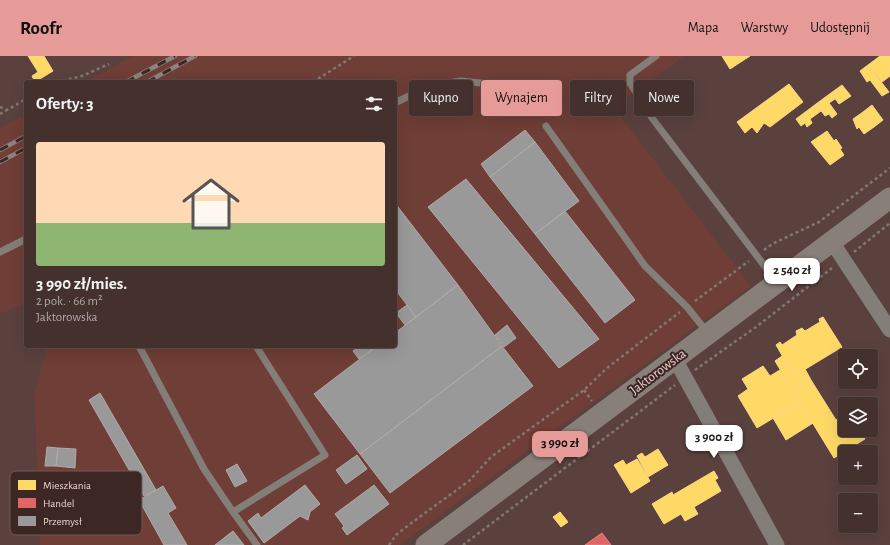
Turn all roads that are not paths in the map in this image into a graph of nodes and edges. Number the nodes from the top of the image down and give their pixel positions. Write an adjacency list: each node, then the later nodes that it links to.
1 (656, 56): 9 (lane)
2 (481, 83): 3 (lane)
3 (397, 103)
4 (546, 126): 11 (lane)
5 (890, 198): 7 (main road, Jaktorowska)
6 (24, 240): 8 (lane)
7 (832, 242): 9 (main road, Jaktorowska); 10 (street)
8 (0, 252)
9 (777, 283): 11 (main road, Jaktorowska)
10 (890, 330)
11 (708, 334): 14 (main road, Jaktorowska)
12 (140, 348): 15 (lane)
13 (257, 348): 15 (lane)
14 (675, 359): 17 (main road, Jaktorowska); 18 (street)
15 (233, 512): 16 (lane)
16 (257, 545)
17 (426, 545)
18 (777, 545)

